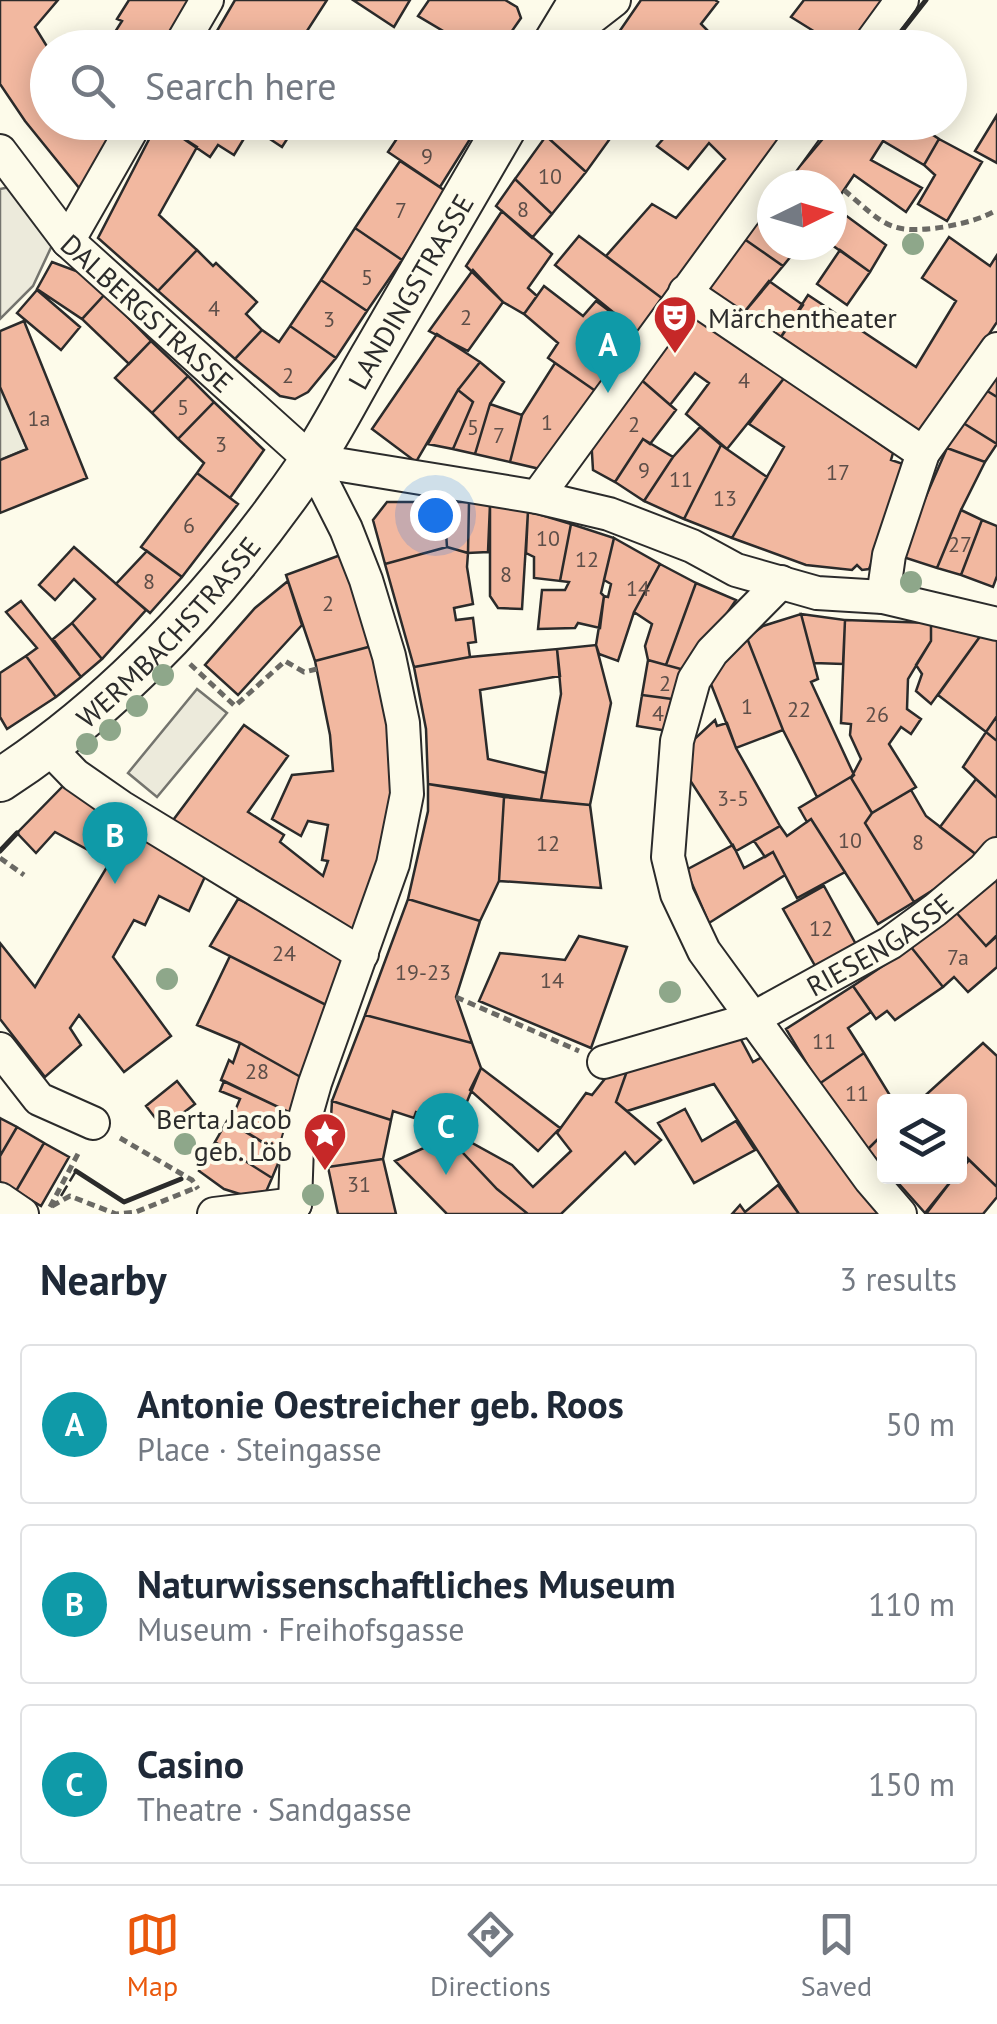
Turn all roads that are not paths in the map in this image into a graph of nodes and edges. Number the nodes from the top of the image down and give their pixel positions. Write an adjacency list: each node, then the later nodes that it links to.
1 (207, 0): 6 (street)
2 (561, 0): 7 (street)
3 (581, 0): 8 (main road)
4 (614, 0): 9 (street)
5 (902, 0): 10 (street)
6 (190, 30)
7 (555, 30)
8 (563, 30)
9 (575, 30)
10 (880, 30)
11 (126, 140): 15 (street)
12 (498, 140): 19 (main road, LANDINGSTRASSE)
13 (798, 140): 16 (street)
14 (6, 167): 15 (street, DALBERGSTRASSE)
15 (68, 240): 19 (street, DALBERGSTRASSE)
16 (684, 292): 18 (street); 20 (street)
17 (997, 349): 18 (street)
18 (923, 453): 22 (street)
19 (312, 460): 20 (street); 24 (main road, WERMBACHSTRASSE); 27 (street)
20 (536, 497): 21 (street)
21 (781, 582): 22 (street); 28 (street)
22 (883, 597): 23 (street)
23 (997, 624)
24 (48, 748): 25 (main road, WERMBACHSTRASSE); 27 (street)
25 (0, 780)
26 (997, 854): 28 (street, RIESENGASSE)
27 (362, 954): 34 (street)
28 (752, 1019): 30 (street, RIESENGASSE); 36 (street)
29 (0, 1049): 31 (street)
30 (604, 1062)
31 (93, 1123)
32 (0, 1199): 35 (street)
33 (210, 1205): 34 (street)
34 (303, 1209)
35 (22, 1214)
36 (900, 1214)

